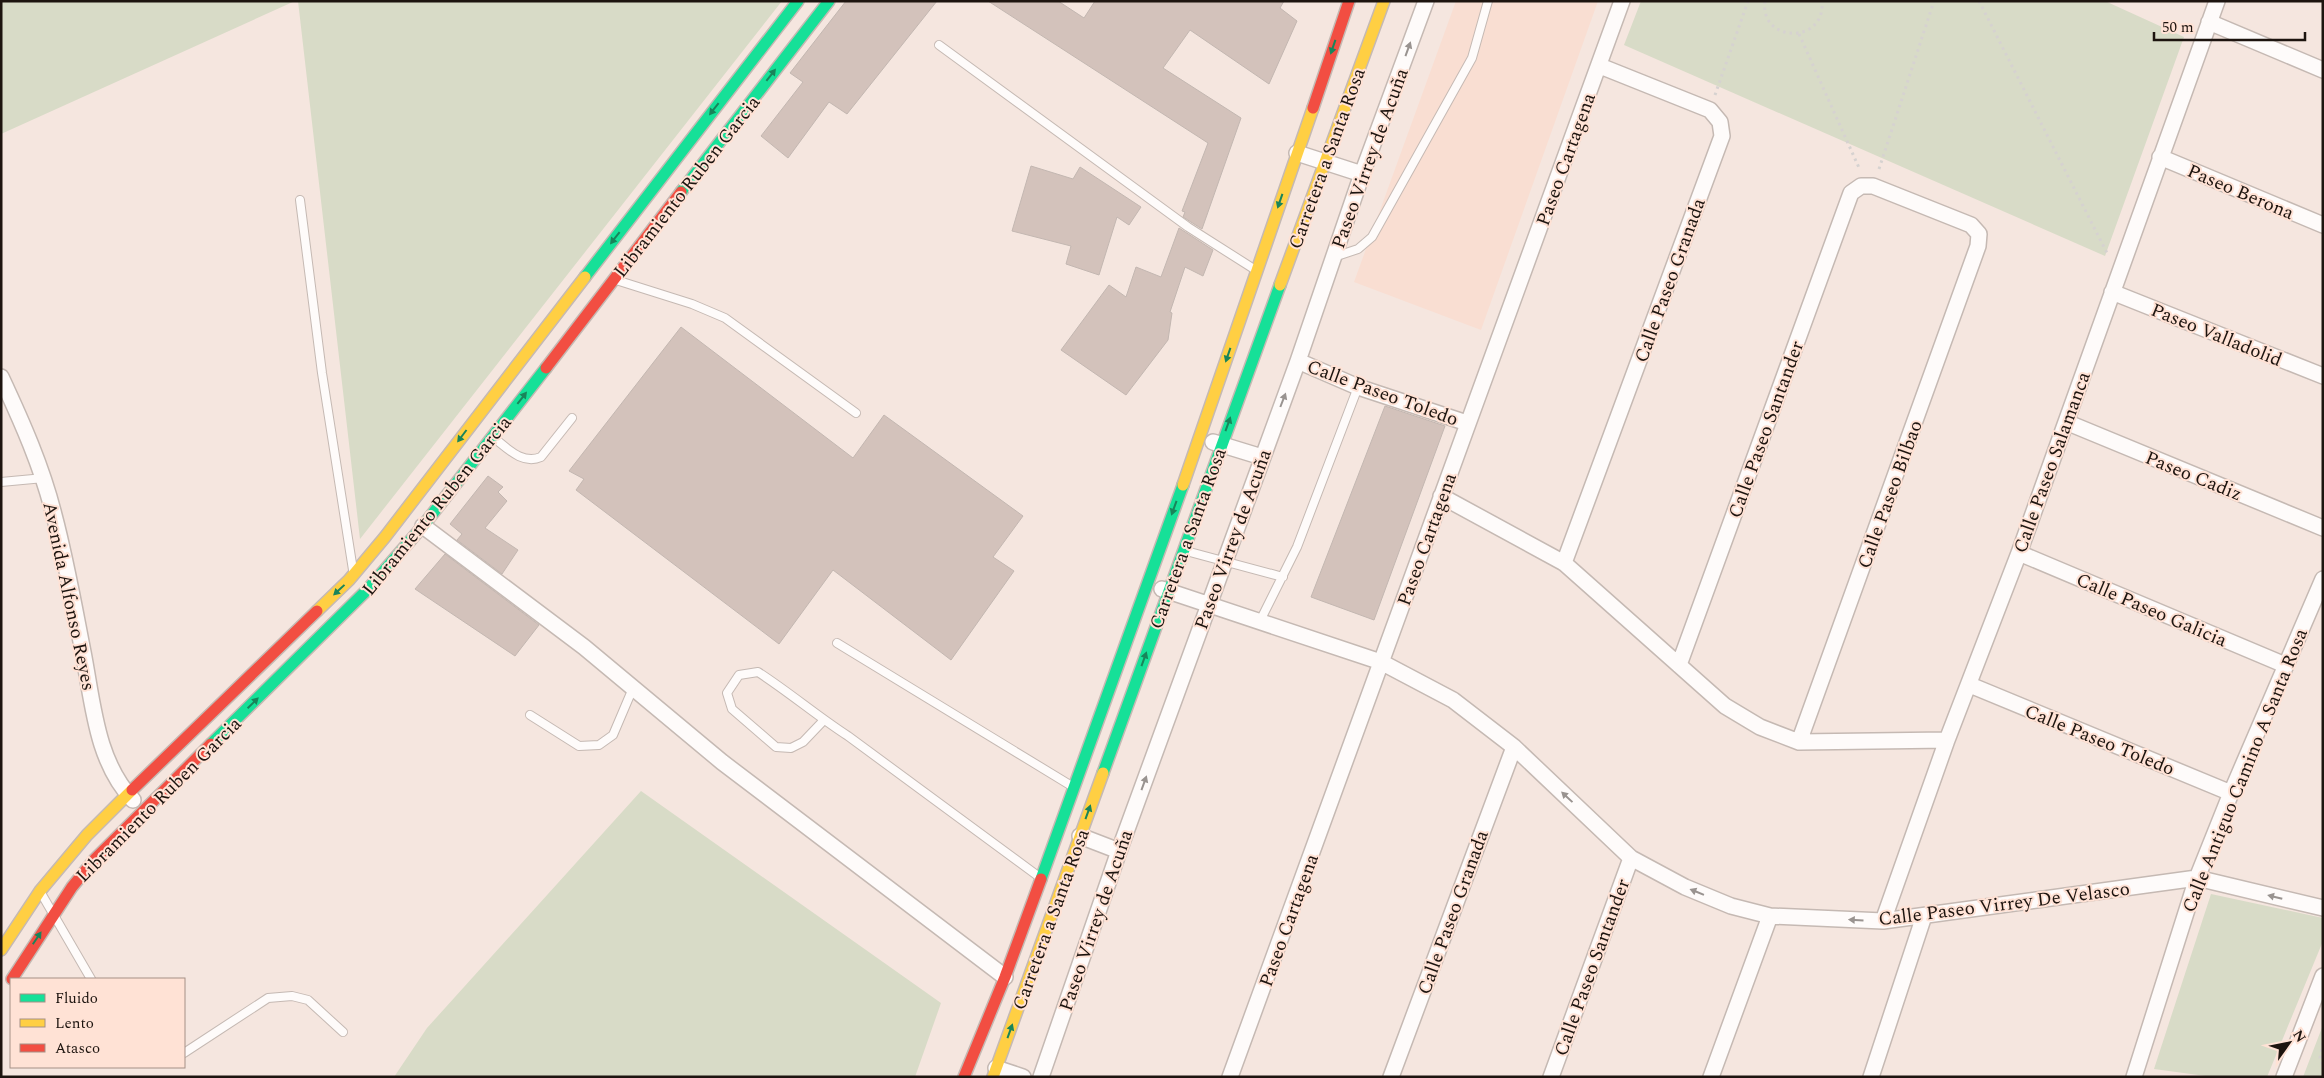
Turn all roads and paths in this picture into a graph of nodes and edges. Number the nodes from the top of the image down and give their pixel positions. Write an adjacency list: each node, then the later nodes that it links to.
1 (798, 1): 53 (street, Libramiento Ruben Garcia, one-way to 53)
2 (829, 1): 30 (street, Libramiento Ruben Garcia, one-way to 2)
3 (1349, 1): 20 (street, Carretera a Santa Rosa, one-way to 20)
4 (1384, 1): 22 (street, Carretera a Santa Rosa)
5 (1426, 1): 23 (street, Paseo Virrey de Acuña, one-way to 5)
6 (1488, 1): 27 (lane)
7 (1622, 1): 17 (street, Paseo Cartagena)
8 (1748, 1): 19 (path)
9 (1765, 1): 15 (path)
10 (1822, 1): 15 (path)
11 (1934, 1): 24 (path)
12 (1979, 1): 29 (path)
13 (2217, 1): 14 (street, Calle Paseo Salamanca)
14 (2209, 22): 18 (street); 21 (street, Calle Paseo Salamanca)
15 (1798, 34): 24 (path)
16 (939, 45): 28 (lane)
17 (1600, 66): 19 (street); 39 (street, Paseo Cartagena)
18 (2323, 70)
19 (1710, 110): 52 (street, Calle Paseo Granada)
20 (1297, 153): 22 (street); 28 (street, Carretera a Santa Rosa, one-way to 28)
21 (2160, 157): 26 (street, Paseo Berona); 29 (street, Calle Paseo Salamanca)
22 (1325, 161): 23 (street); 42 (street, Carretera a Santa Rosa, one-way to 22)
23 (1362, 174): 27 (street, Paseo Virrey de Acuña)
24 (1870, 185): 62 (street, Calle Paseo Santander); 69 (street, Calle Paseo Bilbao)
25 (300, 200): 53 (lane)
26 (2323, 225)
27 (1333, 258): 32 (street, Paseo Virrey de Acuña)
28 (1260, 273): 41 (street, Carretera a Santa Rosa, one-way to 41)
29 (2118, 274): 31 (street, Calle Paseo Salamanca)
30 (614, 279): 36 (lane); 40 (street, Libramiento Ruben Garcia, one-way to 30)
31 (2112, 292): 33 (street, Paseo Valladolid); 38 (street, Calle Paseo Salamanca)
32 (1298, 361): 35 (street, Calle Paseo Toledo); 43 (street, Paseo Virrey de Acuña, one-way to 32)
33 (2323, 376)
34 (1, 377): 44 (street, Avenida Alfonso Reyes)
35 (1358, 387): 39 (street, Calle Paseo Toledo); 54 (lane)
36 (856, 412)
37 (572, 418): 40 (lane)
38 (2066, 422): 48 (street, Paseo Cadiz); 50 (street, Calle Paseo Salamanca)
39 (1467, 423): 46 (street, Paseo Cartagena)
40 (492, 437): 47 (street, Libramiento Ruben Garcia)
41 (1200, 438): 42 (street); 49 (street, Carretera a Santa Rosa, one-way to 49)
42 (1221, 445): 43 (street); 49 (street, Carretera a Santa Rosa)
43 (1262, 456): 51 (street, Paseo Virrey de Acuña)
44 (44, 478): 45 (lane); 73 (street, Avenida Alfonso Reyes)
45 (1, 482)
46 (1441, 496): 52 (street); 61 (street, Paseo Cartagena)
47 (423, 526): 65 (street); 74 (street, Libramiento Ruben Garcia, one-way to 47)
48 (2323, 528)
49 (1172, 547): 51 (lane); 56 (street, Carretera a Santa Rosa); 57 (street, Carretera a Santa Rosa)
50 (2019, 553): 63 (street, Calle Paseo Galicia); 64 (street, Calle Paseo Salamanca)
51 (1223, 561): 54 (lane); 58 (street, Paseo Virrey de Acuña)
52 (1564, 563): 62 (street)
53 (354, 574): 73 (street, Libramiento Ruben Garcia, one-way to 73)
54 (1283, 577): 59 (lane)
55 (2323, 579): 63 (street, Calle Antiguo Camino A Santa Rosa)
56 (1146, 583): 57 (street, Calle Paseo Virrey De Velasco); 71 (street, Carretera a Santa Rosa)
57 (1168, 591): 58 (street, Calle Paseo Virrey De Velasco); 75 (street, Carretera a Santa Rosa, one-way to 57)
58 (1208, 605): 59 (street, Calle Paseo Virrey De Velasco); 76 (street, Paseo Virrey de Acuña, one-way to 58)
59 (1260, 621): 61 (street, Calle Paseo Virrey De Velasco)
60 (837, 643): 71 (lane)
61 (1381, 662): 70 (street, Calle Paseo Virrey De Velasco); 99 (street, Paseo Cartagena)
62 (1678, 665): 69 (street)
63 (2285, 665): 72 (street, Calle Antiguo Camino A Santa Rosa)
64 (1970, 685): 68 (street, Calle Paseo Salamanca); 72 (street, Calle Paseo Toledo)
65 (633, 688): 66 (lane); 88 (street)
66 (530, 715)
67 (824, 720): 67 (lane); 78 (lane)
68 (1948, 740): 69 (street); 85 (street, Calle Paseo Salamanca)
69 (1799, 742)
70 (1514, 747): 77 (street, Calle Paseo Virrey De Velasco, one-way to 70); 100 (street, Calle Paseo Granada)
71 (1074, 787): 78 (street, Carretera a Santa Rosa)
72 (2230, 793): 79 (street, Calle Antiguo Camino A Santa Rosa)
73 (127, 794): 74 (street, Avenida Alfonso Reyes); 80 (street, Libramiento Ruben Garcia)
74 (143, 811): 82 (street, Libramiento Ruben Garcia)
75 (1080, 836): 76 (street); 95 (street, Carretera a Santa Rosa, one-way to 75)
76 (1119, 851): 98 (street, Paseo Virrey de Acuña)
77 (1631, 858): 83 (street, Calle Paseo Virrey De Velasco, one-way to 77); 101 (street, Calle Paseo Santander)
78 (1040, 878): 88 (street, Carretera a Santa Rosa)
79 (2197, 878): 81 (street, Calle Paseo Virrey De Velasco, one-way to 79); 84 (street, Calle Paseo Virrey De Velasco); 104 (street, Calle Antiguo Camino A Santa Rosa)
80 (40, 891): 82 (lane); 86 (street, Libramiento Ruben Garcia)
81 (2323, 908)
82 (53, 914): 89 (street, Libramiento Ruben Garcia, one-way to 82); 90 (lane)
83 (1770, 916): 85 (street, Calle Paseo Virrey De Velasco, one-way to 83); 102 (street)
84 (1924, 916): 85 (street, Calle Paseo Virrey De Velasco); 103 (street)
85 (1883, 921)
86 (1, 950)
87 (2323, 976): 105 (street)
88 (1005, 977): 96 (street, Carretera a Santa Rosa)
89 (13, 978)
90 (90, 978)
91 (343, 1032): 93 (lane)
92 (2323, 1043): 94 (path)
93 (185, 1052)
94 (2323, 1065)
95 (995, 1072): 97 (street)
96 (964, 1077)
97 (1023, 1077)
98 (1040, 1077)
99 (1230, 1077)
100 (1391, 1077)
101 (1551, 1077)
102 (1711, 1077)
103 (1871, 1077)
104 (2134, 1077)
105 (2284, 1077)

